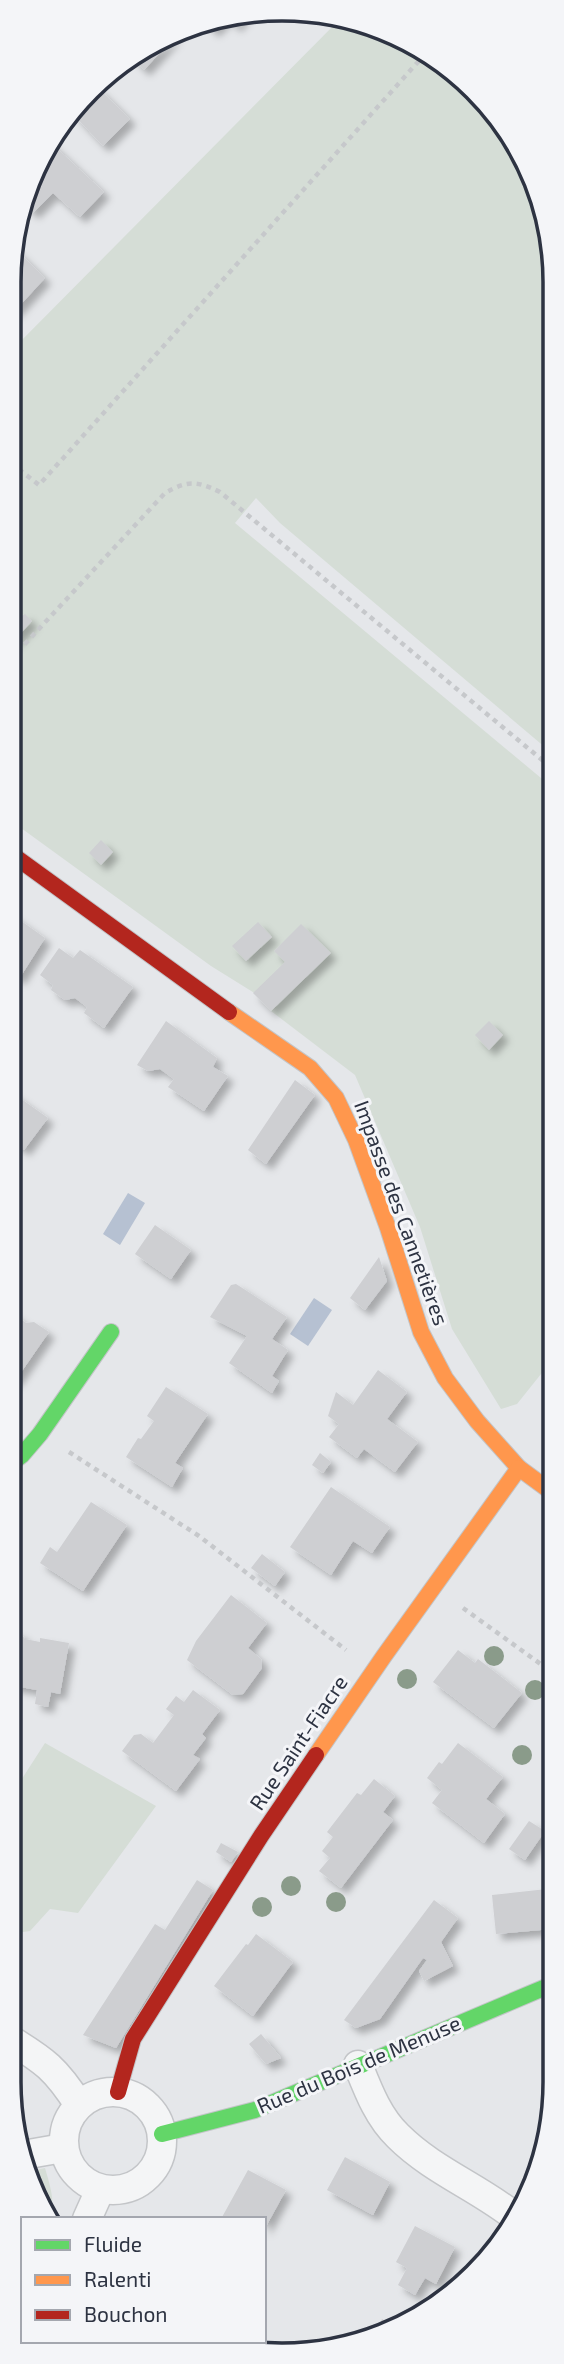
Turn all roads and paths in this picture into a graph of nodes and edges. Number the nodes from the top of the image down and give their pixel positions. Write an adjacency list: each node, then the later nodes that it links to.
1 (419, 60): 2 (path)
2 (21, 471)
3 (21, 648): 4 (path)
4 (543, 761)
5 (21, 861): 9 (street, Impasse des Cannetières)
6 (111, 1332): 7 (street)
7 (40, 1434): 8 (street); 12 (path)
8 (21, 1456)
9 (519, 1468): 10 (street); 11 (street, Rue Saint-Fiacre)
10 (543, 1486)
11 (434, 1587): 13 (path); 17 (street, Rue Saint-Fiacre)
12 (347, 1650)
13 (543, 1666)
14 (543, 1988): 16 (street, Rue du Bois de Menuse)
15 (21, 2046): 18 (street)
16 (358, 2065): 19 (street, Rue du Bois de Menuse); 23 (street)
17 (118, 2092): 18 (street); 19 (street)
18 (79, 2105): 20 (street)
19 (162, 2134): 22 (street)
20 (63, 2148): 21 (street); 22 (street)
21 (31, 2154)
22 (100, 2190): 24 (street)
23 (508, 2213)
24 (87, 2217)

